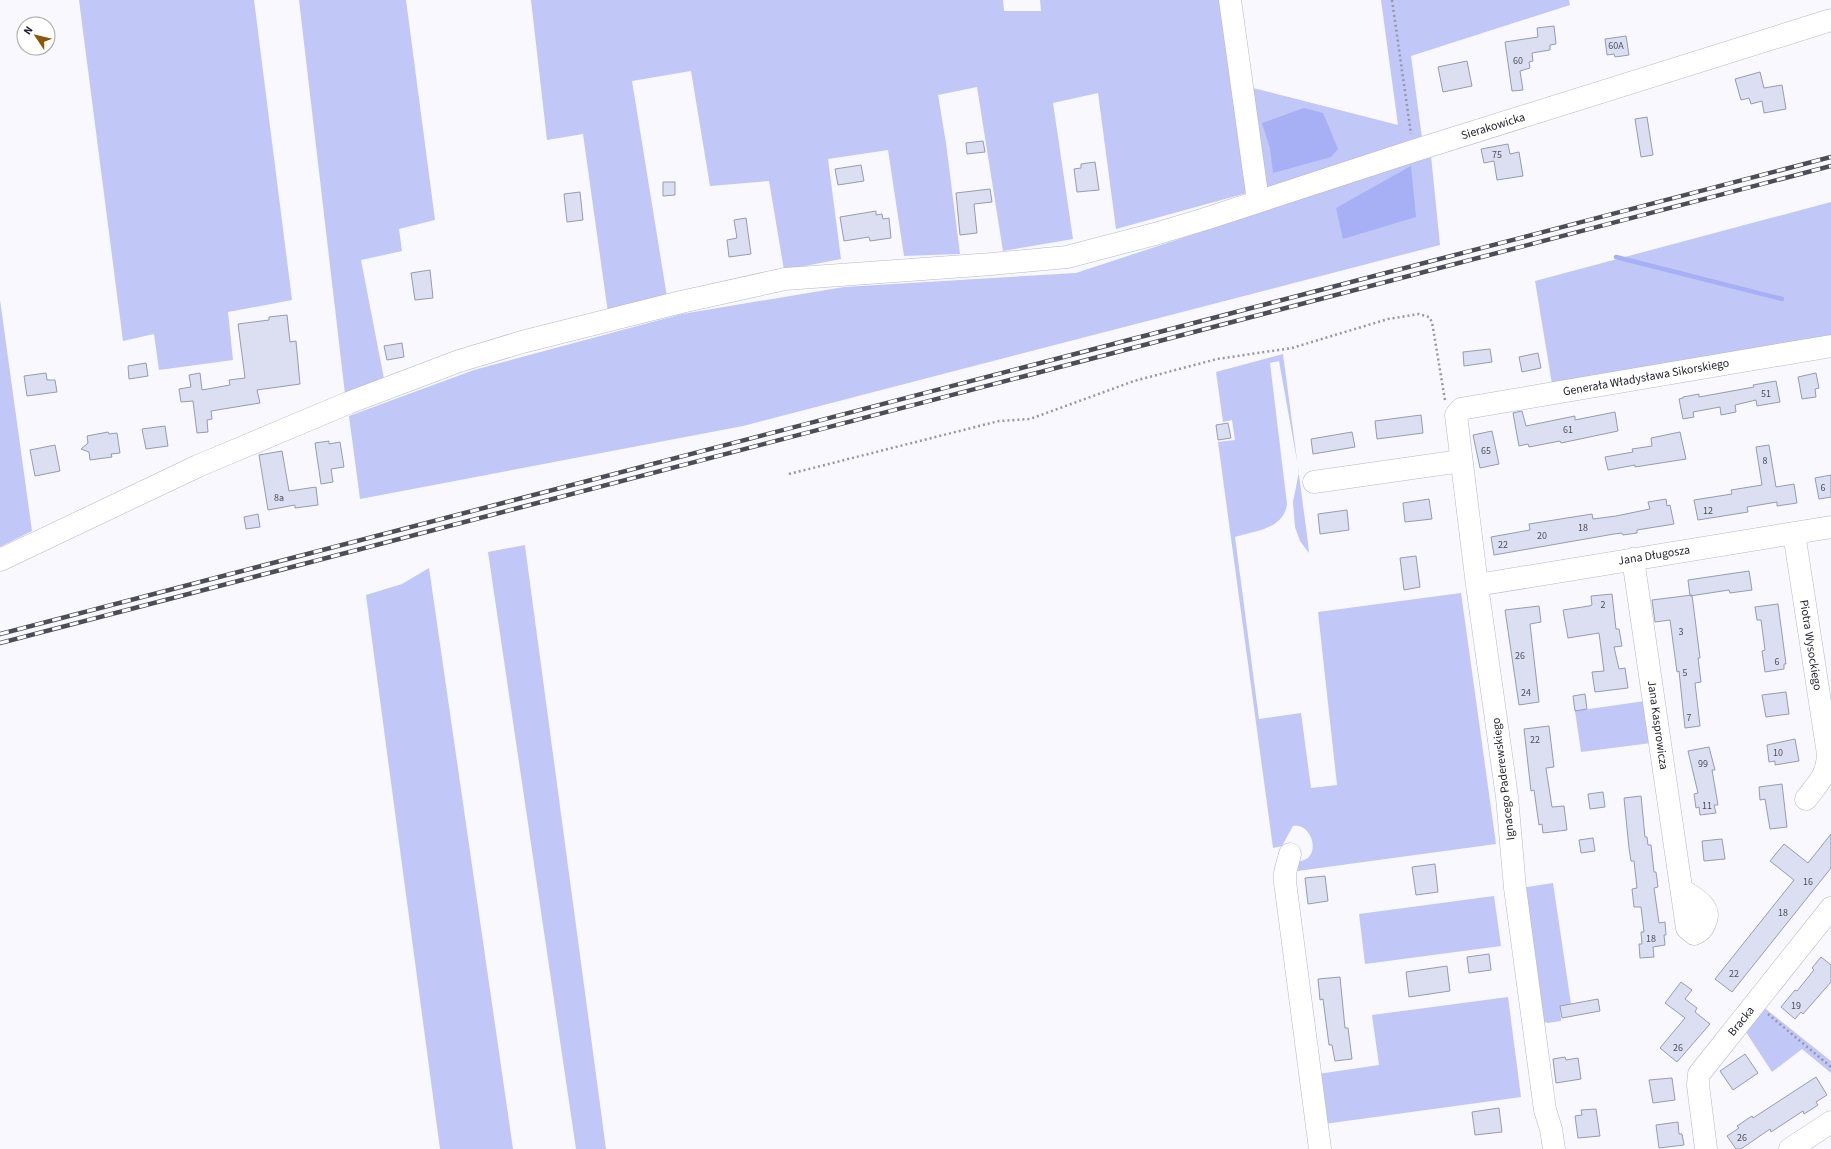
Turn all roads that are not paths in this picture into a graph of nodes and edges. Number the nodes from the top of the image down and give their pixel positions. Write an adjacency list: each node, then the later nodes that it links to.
1 (1230, 0): 3 (street)
2 (1831, 20): 3 (street, Sierakowicka)
3 (1258, 201): 11 (street, Sierakowicka)
4 (1831, 346): 5 (street, Generała Władysława Sikorskiego)
5 (1461, 410): 6 (street, Ignacego Paderewskiego)
6 (1461, 461): 7 (street); 12 (street, Ignacego Paderewskiego)
7 (1314, 482)
8 (1831, 526): 9 (street, Jana Długosza)
9 (1794, 533): 10 (street, Jana Długosza); 13 (street, Piotra Wysockiego)
10 (1633, 559): 12 (street, Jana Długosza); 15 (street, Jana Kasprowicza)
11 (0, 560)
12 (1477, 585): 19 (street, Ignacego Paderewskiego)
13 (1806, 799)
14 (1290, 854): 18 (street)
15 (1682, 890)
16 (1831, 908): 20 (street, Bracka)
17 (1831, 1122): 21 (street)
18 (1320, 1149)
19 (1554, 1149)
20 (1706, 1149)
21 (1790, 1149)

